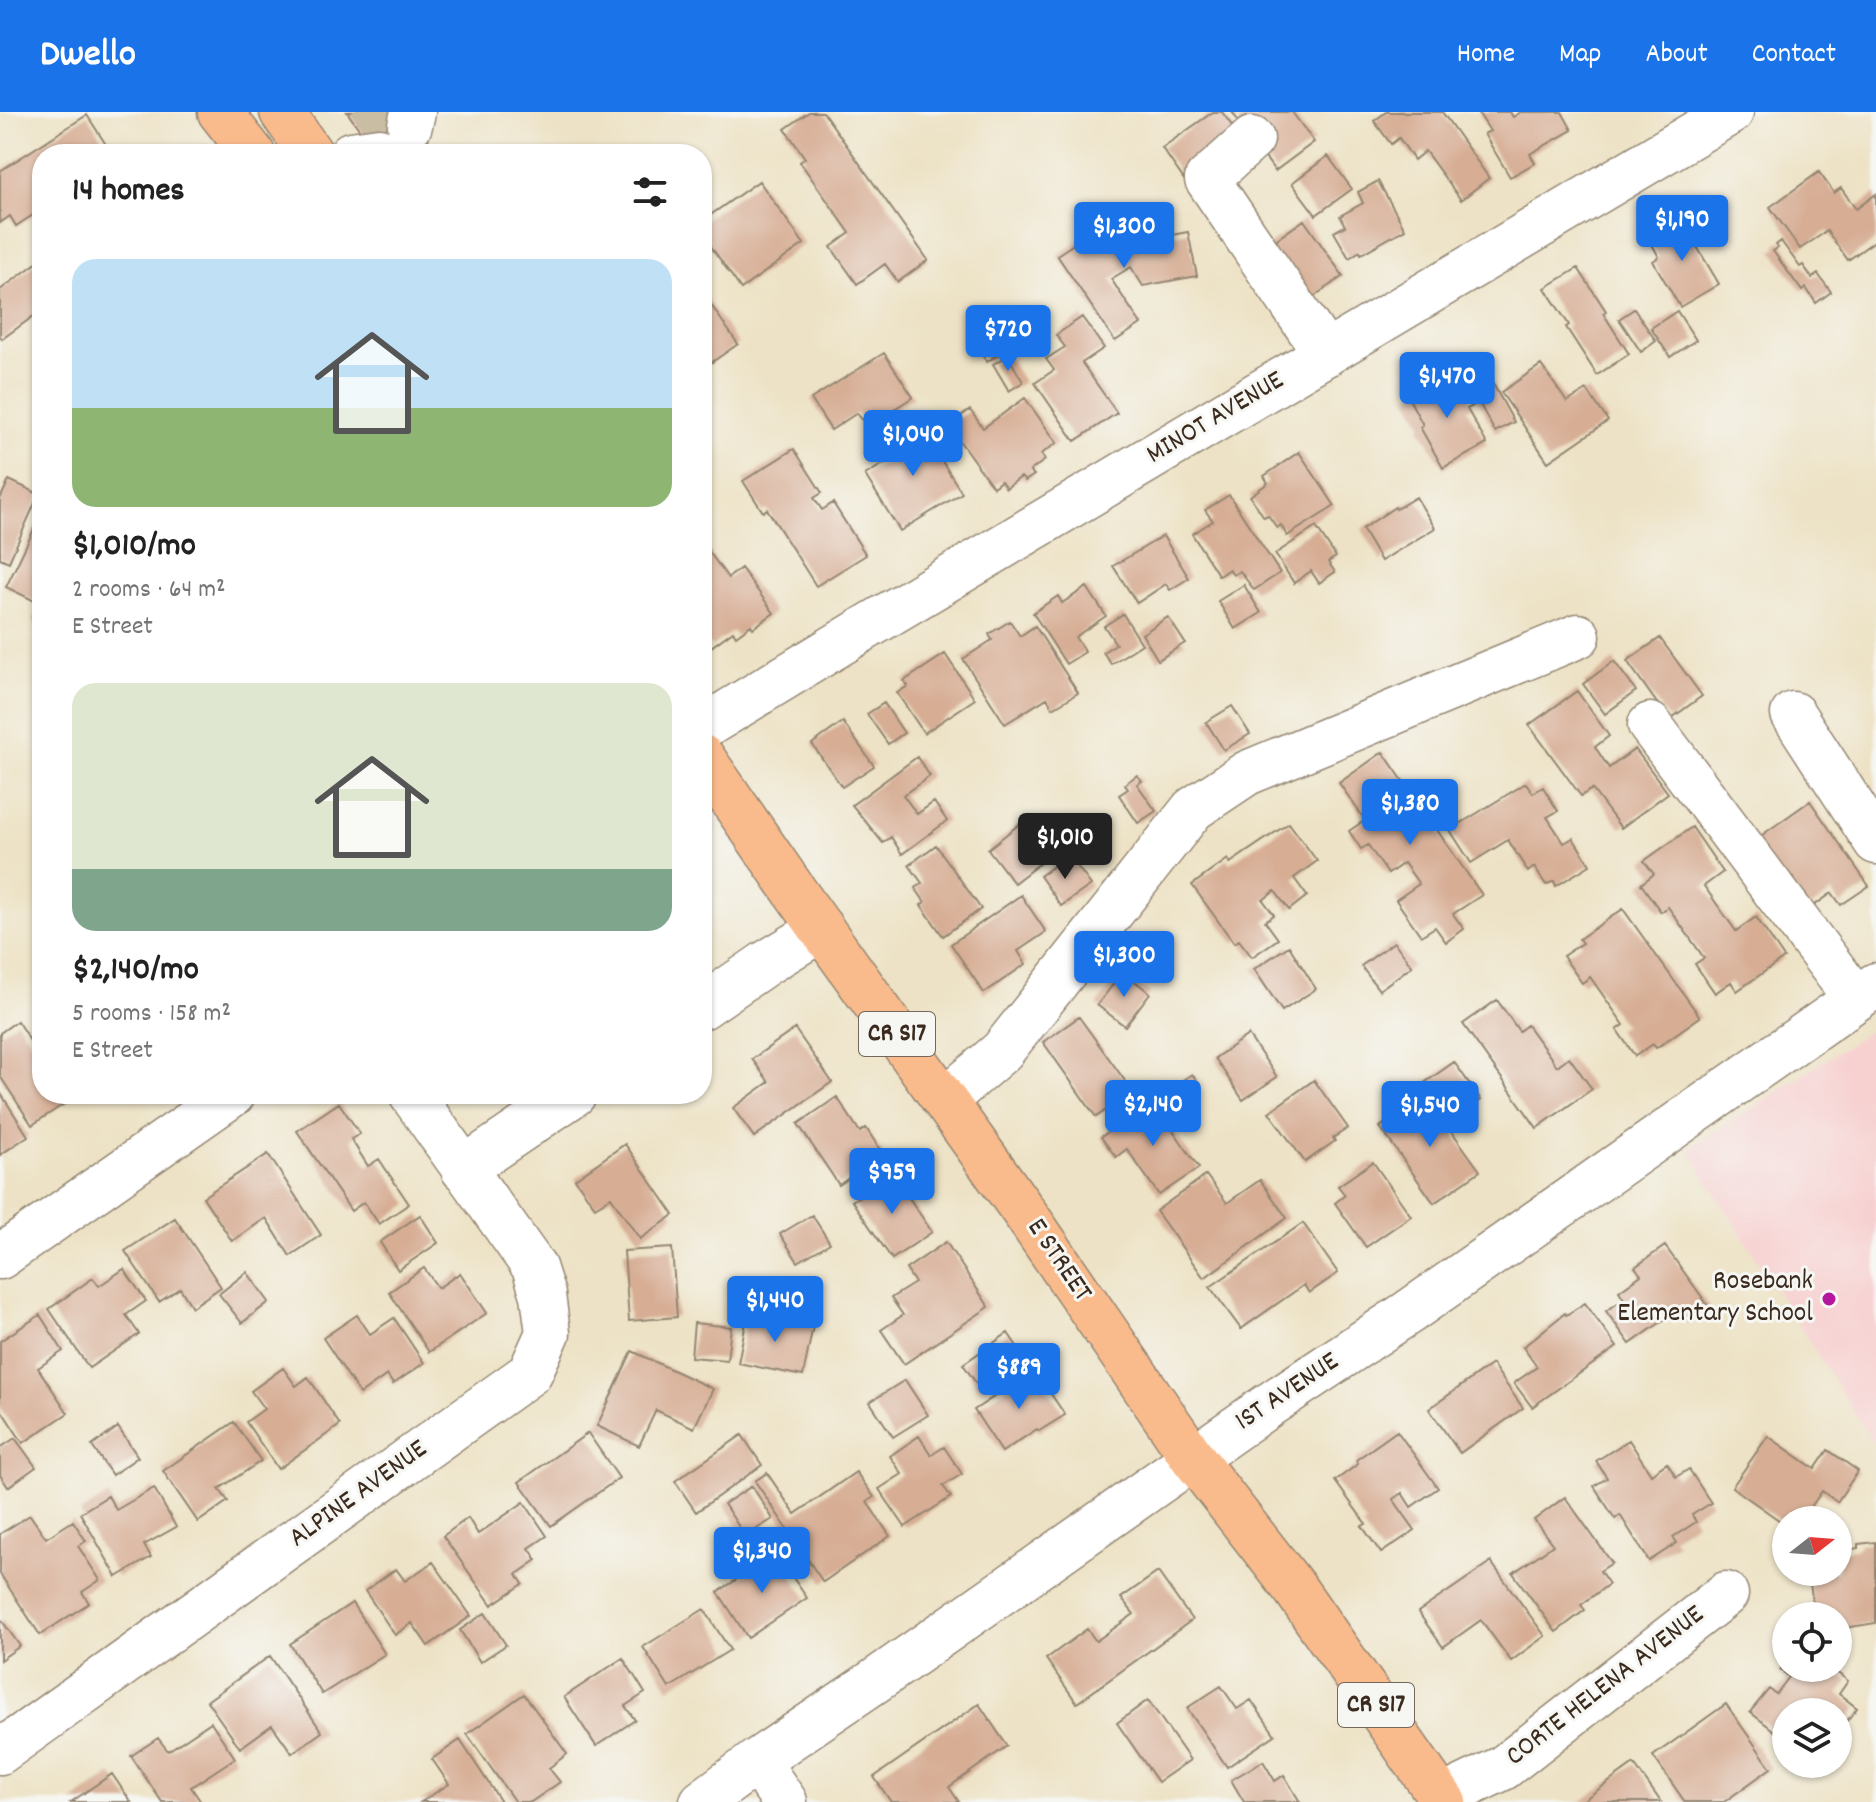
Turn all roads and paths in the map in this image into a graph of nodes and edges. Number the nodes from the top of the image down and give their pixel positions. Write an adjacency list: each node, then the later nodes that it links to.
1 (220, 112): 5 (main road)
2 (282, 112): 6 (main road)
3 (1731, 112): 7 (street, MINOT AVENUE)
4 (1252, 139): 7 (street)
5 (245, 144)
6 (304, 144)
7 (1326, 354): 10 (street, MINOT AVENUE)
8 (1578, 636): 17 (street)
9 (1793, 714): 13 (street)
10 (712, 722)
11 (1650, 725): 15 (street)
12 (712, 771): 14 (main road, E STREET / CR S17)
13 (1876, 842)
14 (822, 929): 16 (street); 17 (main road, E STREET / CR S17)
15 (1866, 992): 23 (street, 1ST AVENUE)
16 (712, 1000)
17 (945, 1100): 23 (main road, E STREET / CR S17)
18 (219, 1104): 22 (street)
19 (418, 1104): 21 (street)
20 (559, 1104): 21 (street)
21 (463, 1169): 25 (street, ALPINE AVENUE)
22 (0, 1257)
23 (1193, 1458): 26 (street, 1ST AVENUE); 27 (main road, E STREET / CR S17)
24 (1726, 1594): 27 (street, CORTE HELENA AVENUE)
25 (0, 1752)
26 (757, 1761): 28 (street, 1ST AVENUE); 29 (street)
27 (1442, 1800)
28 (702, 1802)
29 (785, 1802)

